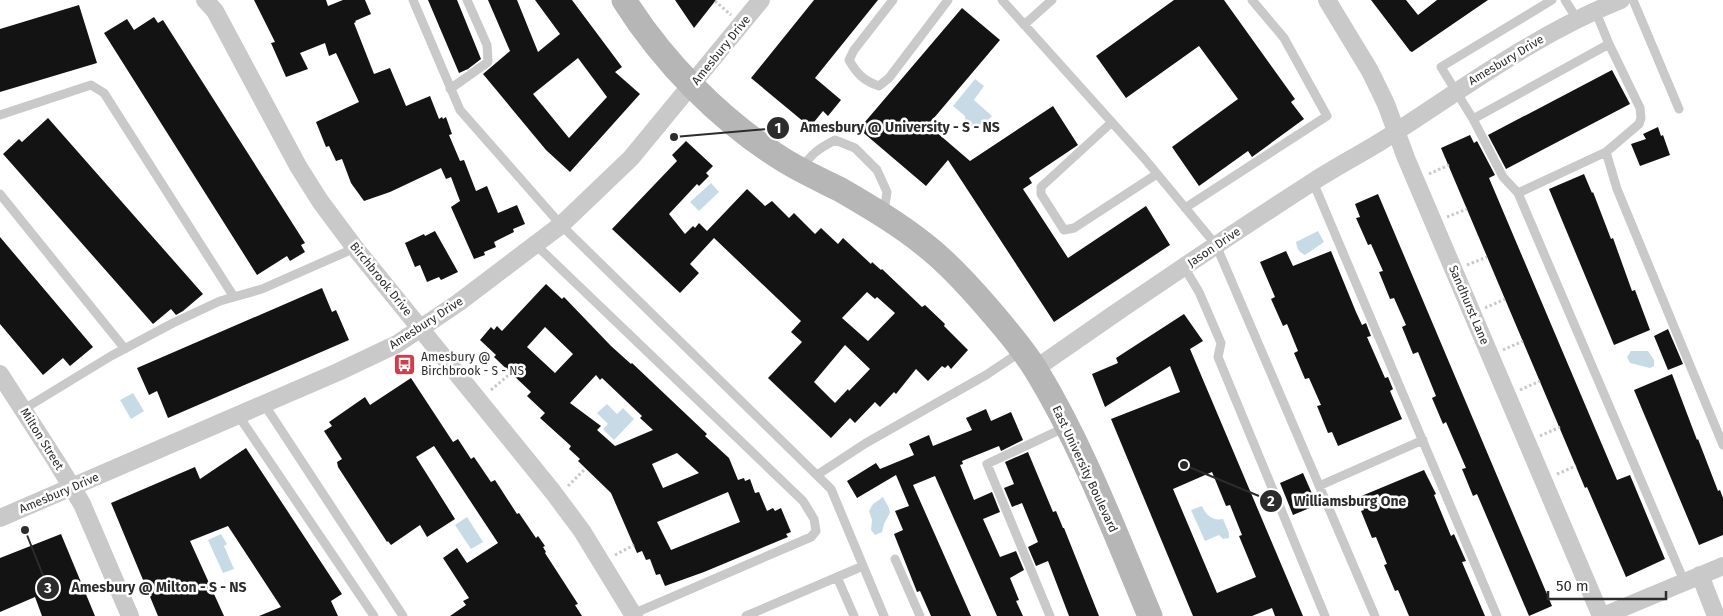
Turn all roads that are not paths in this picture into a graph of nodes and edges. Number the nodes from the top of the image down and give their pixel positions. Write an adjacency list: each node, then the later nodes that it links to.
1 (205, 0): 38 (street, Birchbrook Drive)
2 (413, 0): 20 (lane)
3 (467, 0): 20 (lane)
4 (624, 0): 19 (street, East University Boulevard)
5 (761, 0): 19 (street, Amesbury Drive)
6 (893, 0): 7 (lane)
7 (948, 0)
8 (1002, 0): 17 (lane)
9 (1052, 0): 17 (lane)
10 (1252, 0): 33 (lane)
11 (1327, 0): 26 (street, Sandhurst Lane)
12 (1552, 0): 21 (lane)
13 (1565, 0): 16 (lane)
14 (1633, 0): 22 (lane)
15 (1609, 3): 16 (street, Amesbury Drive); 18 (lane)
16 (1577, 20): 21 (street, Amesbury Drive)
17 (1024, 25): 25 (lane)
18 (1609, 44): 24 (lane); 27 (lane)
19 (692, 86): 28 (street, East University Boulevard); 35 (street, Amesbury Drive)
20 (450, 89): 35 (lane)
21 (1456, 90): 24 (lane); 26 (street, Amesbury Drive)
22 (1679, 109)
23 (0, 116): 40 (lane)
24 (1473, 119): 31 (lane)
25 (1112, 122): 29 (lane); 29 (lane)
26 (1396, 130): 30 (street, Jason Drive); 73 (street, Sandhurst Lane)
27 (1606, 152): 31 (lane); 50 (lane)
28 (802, 170): 34 (street, East University Boulevard); 34 (lane)
29 (1158, 174): 33 (lane)
30 (1313, 182): 37 (street, Jason Drive); 49 (lane)
31 (1518, 193): 59 (lane)
32 (0, 194): 42 (lane)
33 (1185, 208): 37 (lane)
34 (884, 215): 43 (street, East University Boulevard)
35 (561, 225): 36 (street, Amesbury Drive); 51 (lane)
36 (536, 245): 41 (street, Amesbury Drive); 60 (lane)
37 (1216, 245): 39 (street, Jason Drive); 52 (lane)
38 (355, 248): 40 (lane); 41 (street, Birchbrook Drive)
39 (1184, 267): 43 (street, Jason Drive); 70 (lane)
40 (234, 297): 42 (lane)
41 (420, 328): 45 (street, Amesbury Drive); 60 (street, Birchbrook Drive)
42 (125, 349): 46 (lane)
43 (1029, 360): 48 (street, East University Boulevard); 51 (lane)
44 (0, 374): 46 (street, Milton Street)
45 (264, 404): 47 (street, Amesbury Drive); 63 (lane)
46 (24, 409): 53 (street, Milton Street)
47 (238, 414): 53 (street, Amesbury Drive); 62 (lane)
48 (1067, 426): 68 (lane); 69 (street, East University Boulevard)
49 (1423, 440): 52 (lane); 72 (lane)
50 (1723, 445)
51 (817, 475): 56 (lane)
52 (1319, 486): 71 (lane)
53 (72, 488): 54 (street, Amesbury Drive); 61 (street, Milton Street)
54 (0, 518)
55 (896, 559): 67 (lane)
56 (863, 566): 58 (lane); 66 (lane)
57 (1723, 566): 59 (street)
58 (837, 577): 64 (lane); 65 (lane)
59 (1692, 578): 73 (street); 74 (street)
60 (633, 615)
61 (130, 616)
62 (374, 616)
63 (403, 616)
64 (746, 616)
65 (854, 616)
66 (884, 616)
67 (920, 616)
68 (1050, 616)
69 (1150, 616)
70 (1325, 616)
71 (1375, 616)
72 (1498, 616)
73 (1602, 616)
74 (1716, 616)

